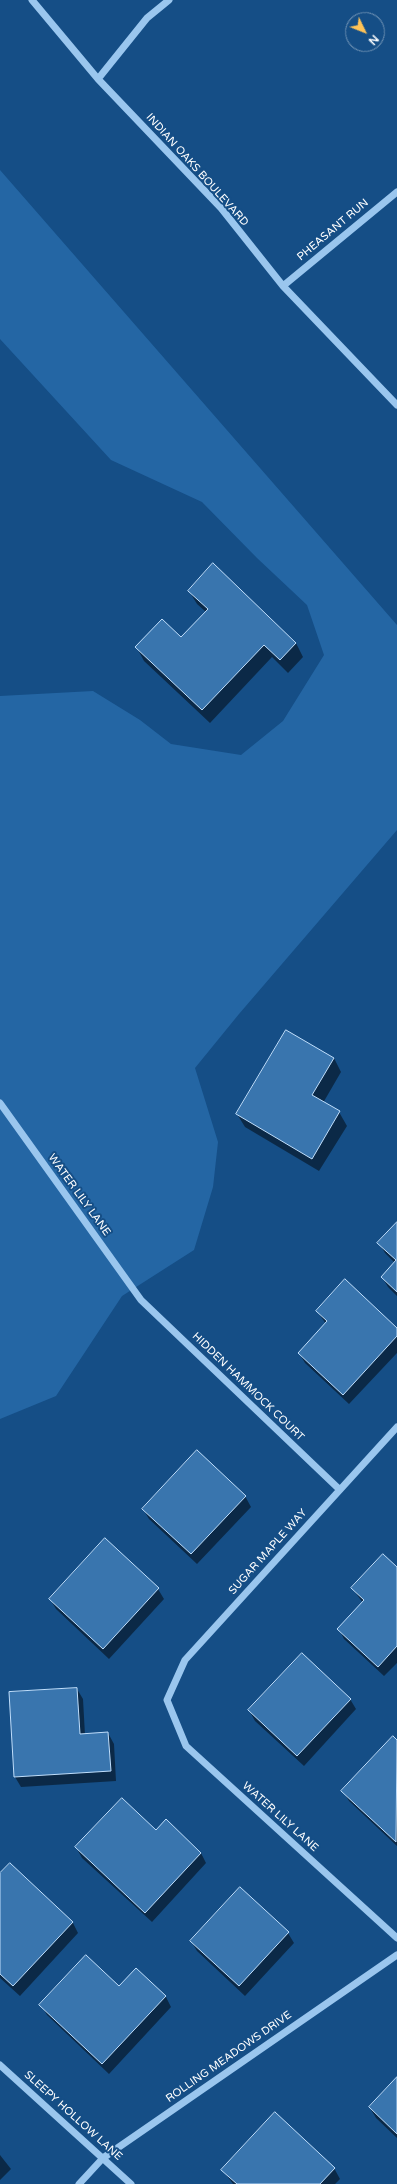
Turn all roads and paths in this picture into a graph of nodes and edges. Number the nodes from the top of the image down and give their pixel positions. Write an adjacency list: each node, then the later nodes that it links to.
1 (32, 0): 3 (street, INDIAN OAKS BOULEVARD)
2 (169, 0): 3 (street)
3 (98, 79): 5 (street, INDIAN OAKS BOULEVARD)
4 (397, 192): 5 (street, PHEASANT RUN)
5 (283, 286): 6 (street, INDIAN OAKS BOULEVARD)
6 (397, 405)
7 (0, 1103): 8 (street, WATER LILY LANE)
8 (141, 1300): 10 (street, HIDDEN HAMMOCK COURT)
9 (397, 1427): 10 (street, SUGAR MAPLE WAY)
10 (339, 1489): 11 (street, SUGAR MAPLE WAY)
11 (167, 1700): 12 (street, WATER LILY LANE)
12 (397, 1938)
13 (397, 1955): 15 (street, ROLLING MEADOWS DRIVE)
14 (0, 2065): 15 (street, SLEEPY HOLLOW LANE)
15 (103, 2158): 16 (street, ROLLING MEADOWS DRIVE); 17 (street, SLEEPY HOLLOW LANE)
16 (79, 2184)
17 (131, 2184)

